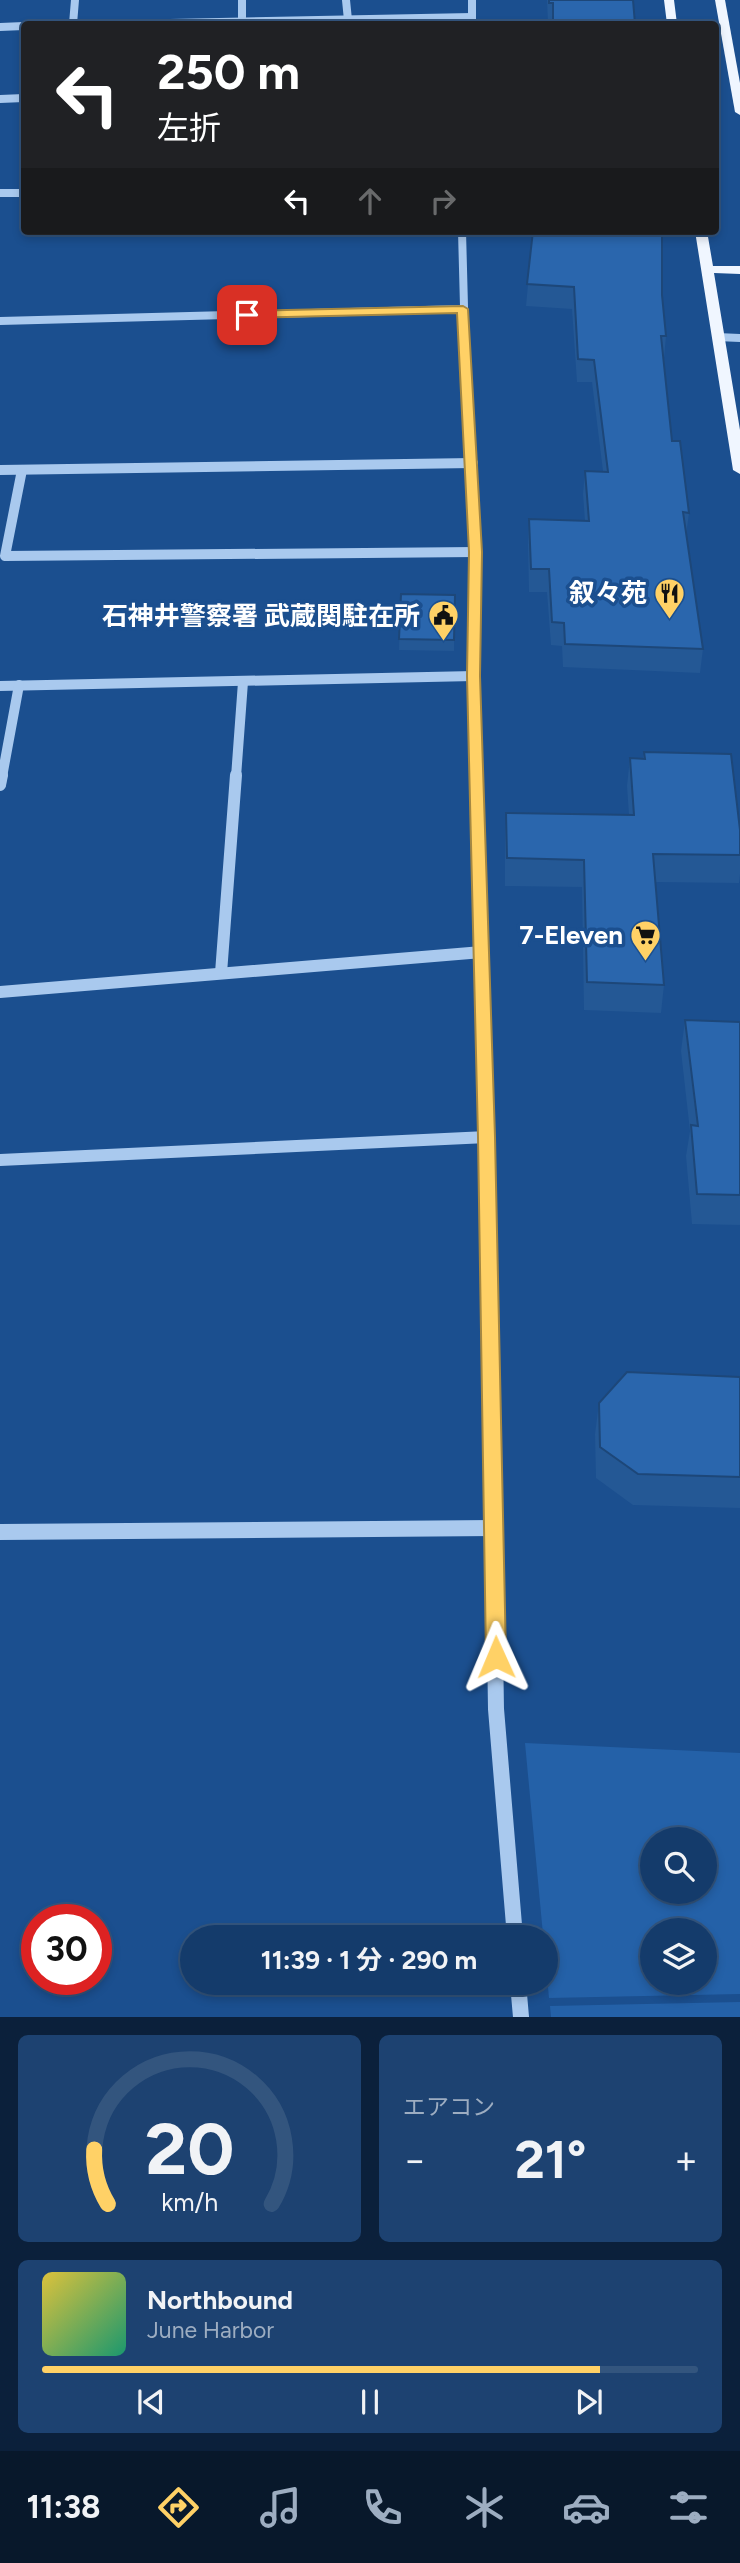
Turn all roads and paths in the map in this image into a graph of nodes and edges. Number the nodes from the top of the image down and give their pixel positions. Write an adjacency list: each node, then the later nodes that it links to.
1 (75, 0): 8 (street)
2 (242, 0): 9 (street)
3 (346, 0): 7 (street)
4 (472, 0): 11 (street)
5 (669, 0): 12 (main road)
6 (720, 0): 17 (main road)
7 (348, 20): 10 (street); 11 (street)
8 (73, 21)
9 (242, 21)
10 (295, 21)
11 (472, 21)
12 (672, 21)
13 (21, 26): 14 (street)
14 (0, 27)
15 (21, 98): 16 (street)
16 (0, 99)
17 (740, 112)
18 (0, 193): 19 (street)
19 (21, 193)
20 (462, 235): 24 (street)
21 (702, 235): 22 (main road)
22 (707, 269): 23 (main road); 26 (main road)
23 (740, 270)
24 (463, 309): 25 (street); 28 (street)
25 (0, 321)
26 (718, 337): 27 (street); 31 (main road)
27 (740, 338)
28 (473, 463): 30 (street); 32 (street)
29 (0, 470): 30 (street)
30 (22, 470): 32 (street)
31 (740, 470)
32 (476, 552): 33 (street)
33 (474, 676): 34 (street); 38 (street)
34 (243, 682): 35 (street); 39 (street)
35 (19, 685): 36 (street); 37 (street)
36 (0, 686)
37 (0, 785)
38 (482, 951): 39 (street); 41 (street)
39 (221, 974): 40 (street)
40 (0, 992)
41 (487, 1137): 42 (street); 43 (street)
42 (0, 1160)
43 (494, 1528): 44 (street); 45 (street)
44 (0, 1532)
45 (513, 1925)
46 (519, 1995): 47 (street)
47 (521, 2017)

